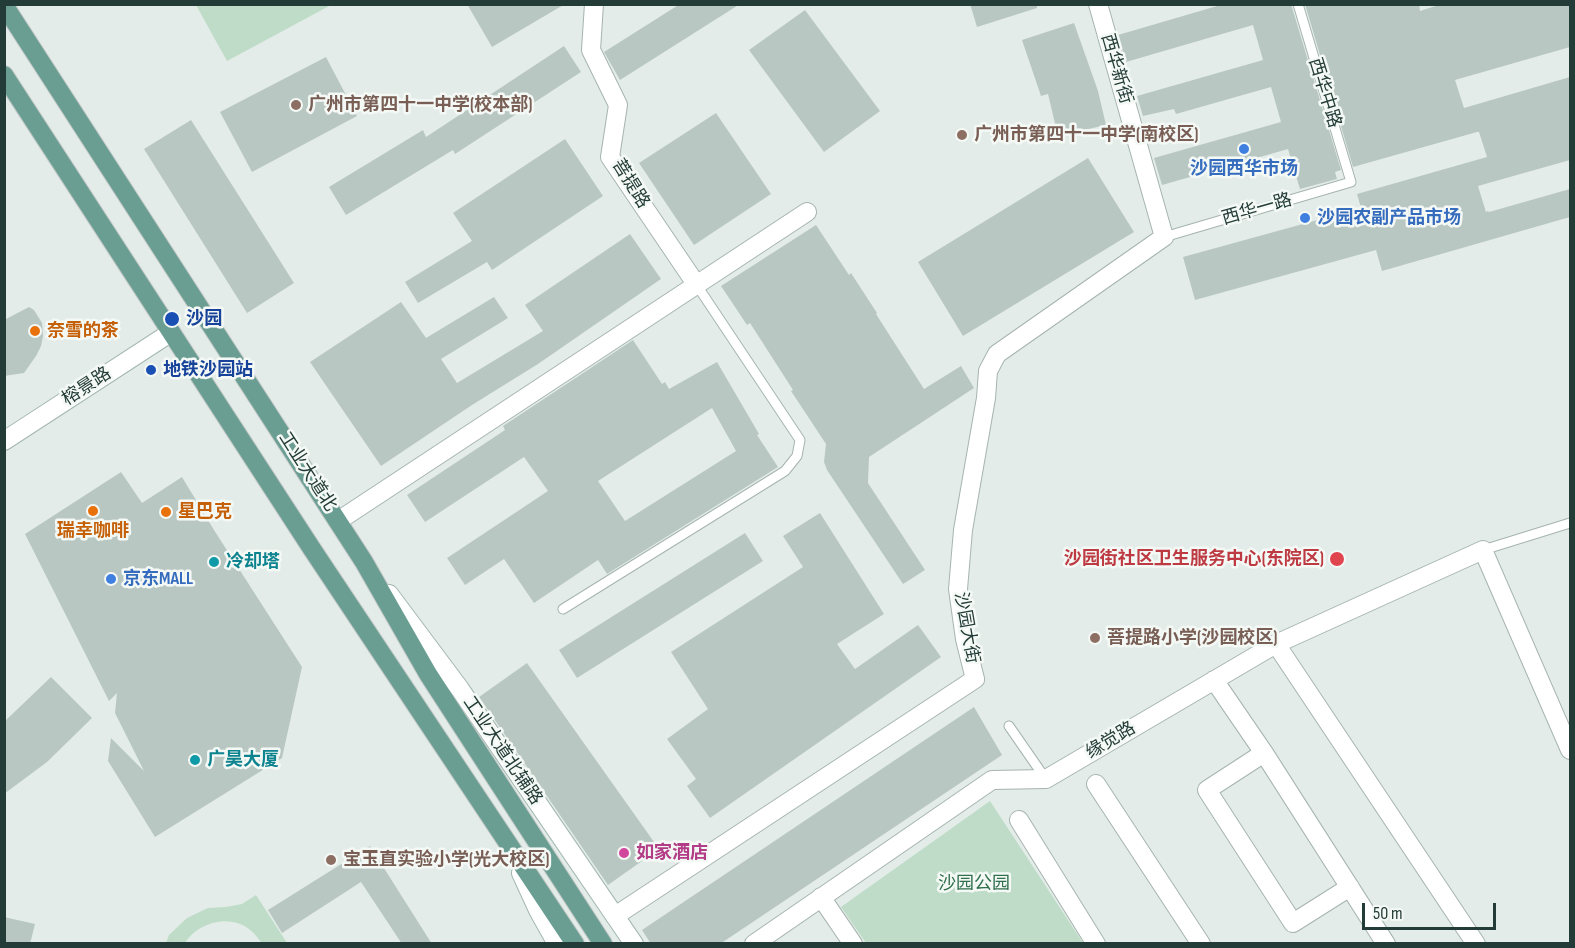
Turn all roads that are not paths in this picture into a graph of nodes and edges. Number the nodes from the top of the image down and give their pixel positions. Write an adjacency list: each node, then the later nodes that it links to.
1 (594, 4): 9 (street, 菩提路)
2 (1098, 4): 8 (street, 西华新街)
3 (1298, 4): 6 (lane, 西华中路)
4 (4, 5): 12 (main road, 工业大道北)
5 (4, 75): 10 (main road)
6 (1351, 182): 8 (lane, 西华一路)
7 (807, 212): 9 (street)
8 (1164, 237): 28 (street, 沙园大街)
9 (696, 284): 12 (street); 16 (lane)
10 (170, 333): 11 (street, 榕景路); 25 (main road)
11 (4, 441)
12 (338, 521): 15 (main road, 工业大道北)
13 (1570, 523): 14 (lane)
14 (1483, 550): 17 (street, 缘觉路); 20 (street)
15 (364, 562): 28 (street, 工业大道北辅路); 32 (main road, 工业大道北)
16 (563, 609)
17 (1276, 644): 18 (street, 缘觉路); 38 (street)
18 (1214, 680): 21 (street); 22 (street, 缘觉路)
19 (1009, 726): 22 (lane)
20 (1570, 750)
21 (1264, 753): 26 (street); 26 (street)
22 (1046, 779): 27 (street, 缘觉路)
23 (1096, 784): 37 (street)
24 (1019, 820): 36 (street)
25 (503, 833): 30 (street); 31 (main road)
26 (1350, 887): 29 (street)
27 (821, 897): 34 (street, 缘觉路); 35 (street)
28 (615, 916): 33 (street, 工业大道北辅路)
29 (1380, 942)
30 (557, 944)
31 (575, 944)
32 (603, 944)
33 (634, 944)
34 (754, 944)
35 (854, 944)
36 (1096, 944)
37 (1201, 944)
38 (1476, 944)

